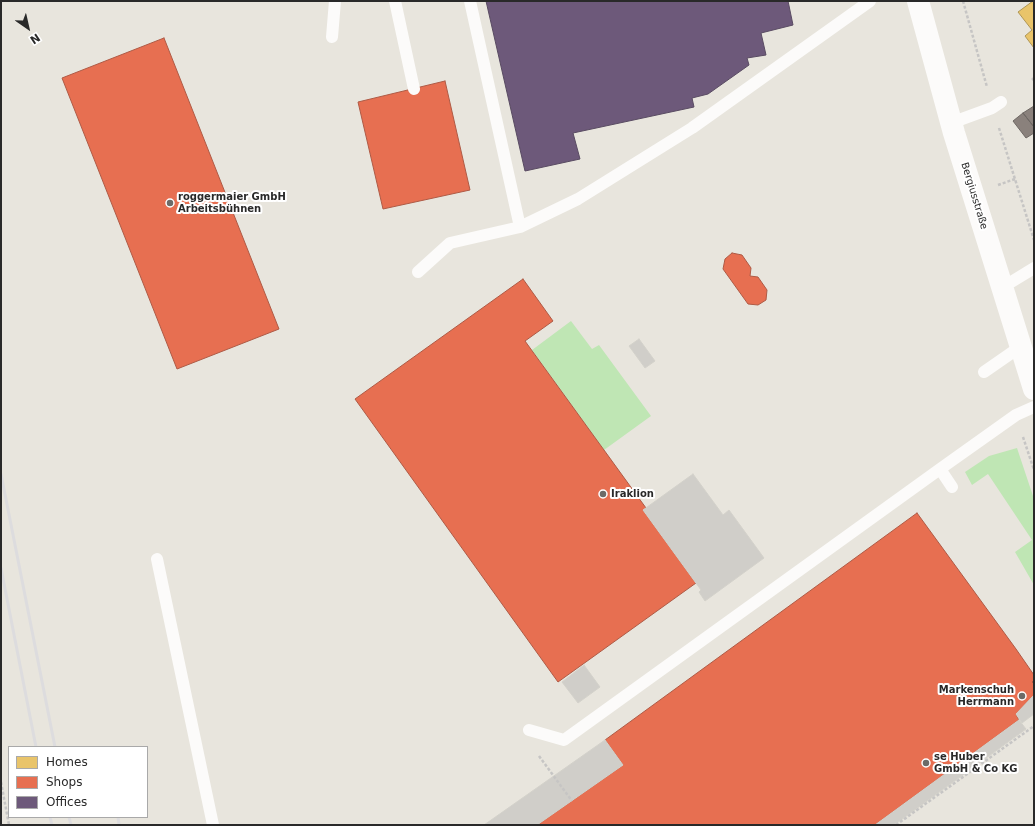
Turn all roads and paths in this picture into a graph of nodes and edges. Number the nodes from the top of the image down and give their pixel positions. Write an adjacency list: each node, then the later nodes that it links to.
1 (335, 1): 6 (lane)
2 (395, 1): 7 (lane)
3 (470, 1): 10 (lane)
4 (870, 1): 10 (lane)
5 (918, 1): 9 (street, Bergiusstraße)
6 (332, 37)
7 (414, 89)
8 (1001, 102): 9 (lane)
9 (951, 123): 13 (street, Bergiusstraße)
10 (520, 227): 12 (lane)
11 (1034, 268): 13 (lane)
12 (418, 272)
13 (1003, 287): 14 (street, Bergiusstraße)
14 (1020, 347): 15 (lane); 16 (street, Bergiusstraße)
15 (984, 372)
16 (1034, 389)
17 (1034, 407): 18 (lane)
18 (940, 469): 19 (lane); 22 (lane)
19 (952, 487)
20 (157, 559): 27 (lane)
21 (1034, 726): 28 (path)
22 (529, 730)
23 (537, 753): 25 (path)
24 (1, 782): 26 (path)
25 (572, 801)
26 (9, 825)
27 (213, 825)
28 (896, 825)

